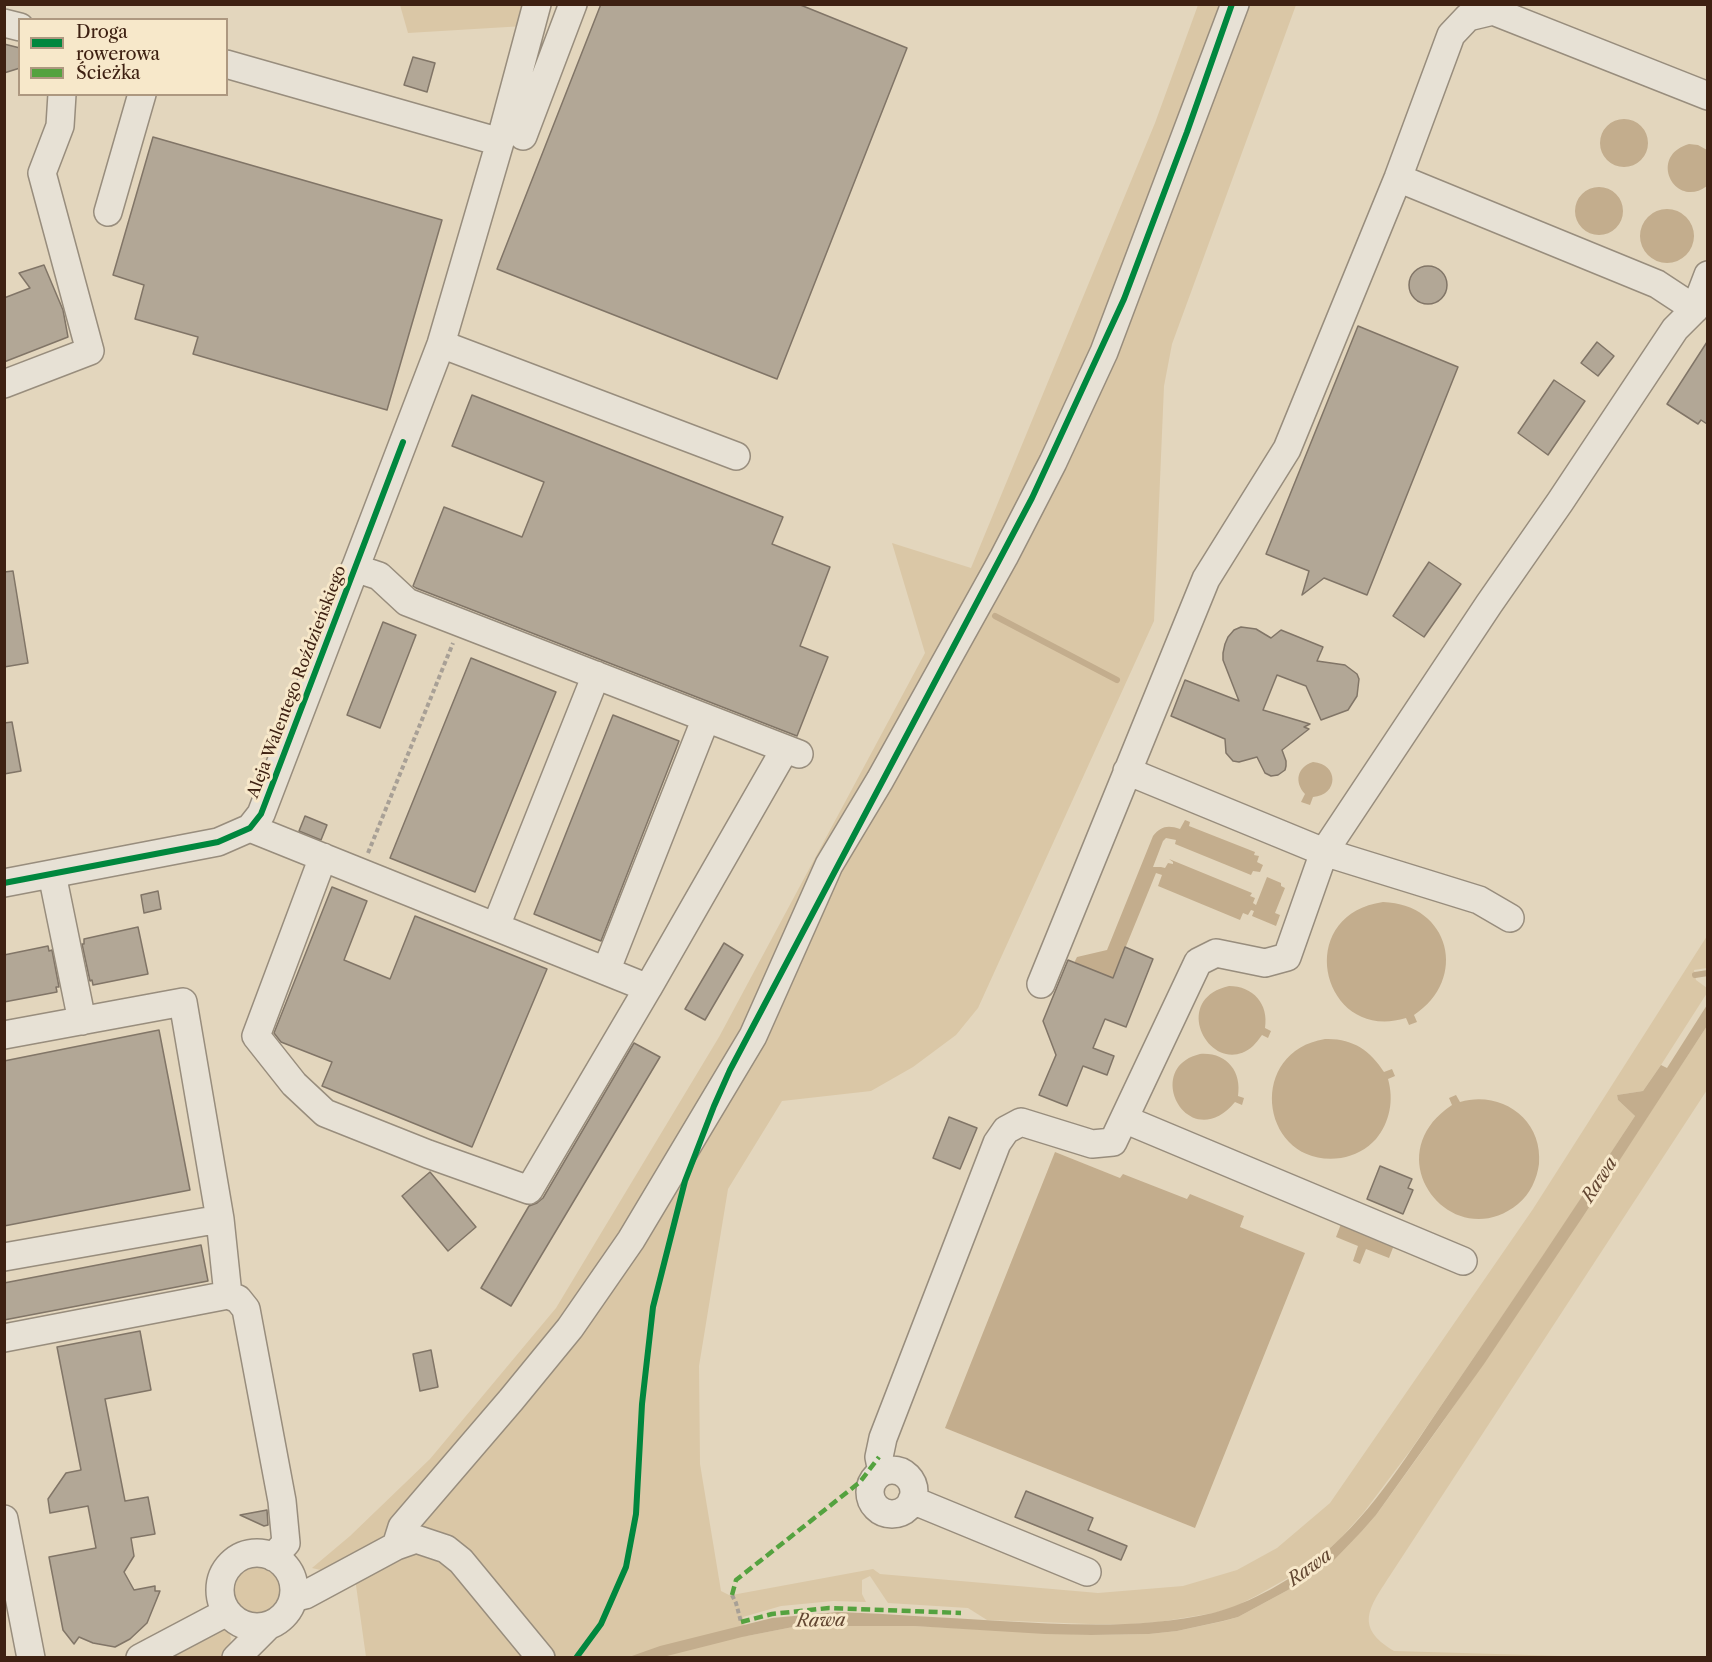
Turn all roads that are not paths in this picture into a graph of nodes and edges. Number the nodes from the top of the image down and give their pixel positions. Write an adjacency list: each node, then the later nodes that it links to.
1 (537, 4): 8 (street)
2 (573, 4): 8 (street)
3 (1235, 4): 39 (street)
4 (228, 65): 8 (street)
5 (62, 96): 14 (street)
6 (141, 96): 10 (street)
7 (1707, 96): 9 (street)
8 (511, 139): 13 (street, Aleja Walentego Roździeńskiego)
9 (1398, 178): 12 (street); 19 (street)
10 (108, 212)
11 (1707, 275): 12 (street)
12 (1695, 309): 21 (street)
13 (441, 344): 15 (street); 16 (street, Aleja Walentego Roździeńskiego)
14 (4, 384)
15 (736, 456)
16 (355, 568): 17 (street); 20 (street, Aleja Walentego Roździeńskiego)
17 (596, 675): 18 (street); 26 (street)
18 (706, 718): 27 (street); 29 (street)
19 (1127, 771): 21 (street); 28 (street)
20 (250, 828): 22 (street); 23 (street)
21 (1324, 852): 25 (street); 32 (street)
22 (323, 857): 26 (street); 29 (street)
23 (52, 874): 24 (street); 30 (street)
24 (4, 883)
25 (1510, 918)
26 (496, 926): 27 (street)
27 (606, 971): 29 (street)
28 (1041, 984)
29 (648, 988)
30 (82, 1021): 31 (street); 33 (street)
31 (4, 1035)
32 (1124, 1119): 35 (street); 41 (street)
33 (220, 1219): 34 (street); 36 (street)
34 (4, 1257)
35 (1463, 1261)
36 (228, 1295): 37 (street); 40 (street)
37 (4, 1338)
38 (4, 1519): 45 (street)
39 (396, 1546): 42 (street); 48 (street)
40 (273, 1557): 42 (street); 43 (street)
41 (1086, 1572)
42 (293, 1598): 44 (street)
43 (227, 1612): 44 (street); 46 (street)
44 (269, 1625): 47 (street)
45 (32, 1658)
46 (140, 1658)
47 (236, 1658)
48 (541, 1658)

